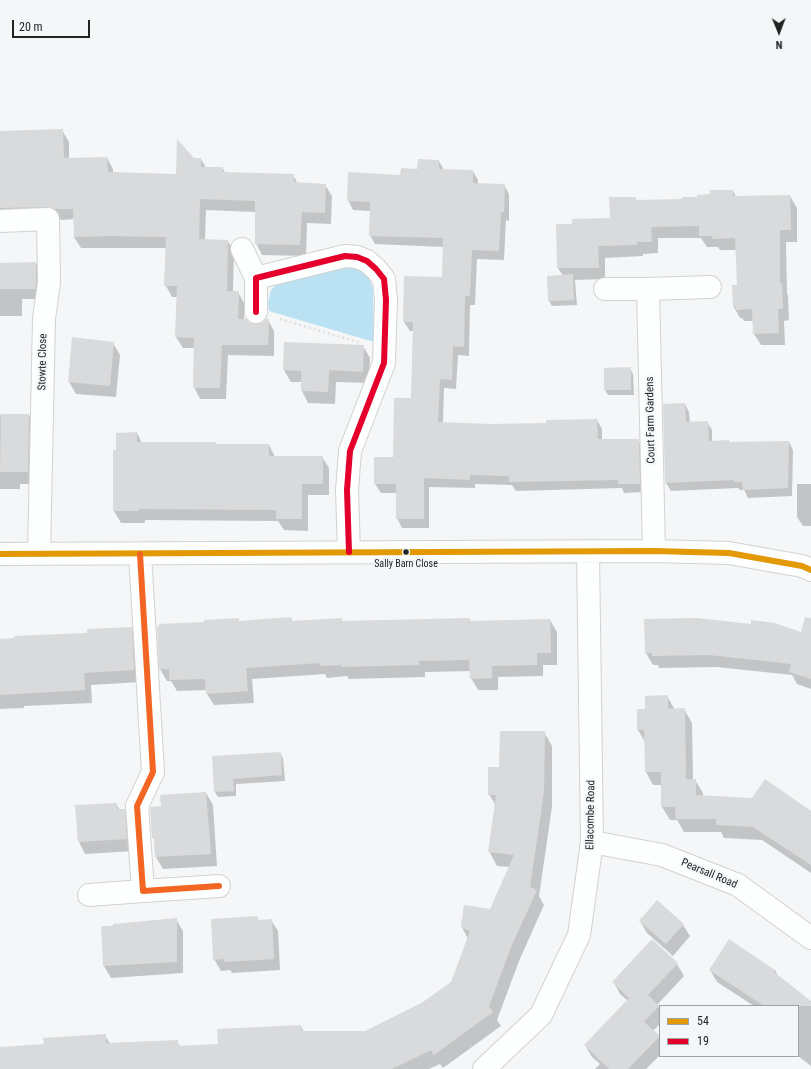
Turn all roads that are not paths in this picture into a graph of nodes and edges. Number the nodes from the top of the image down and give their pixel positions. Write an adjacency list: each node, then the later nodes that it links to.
1 (0, 221): 12 (street, Stowte Close)
2 (242, 249): 3 (street)
3 (256, 278): 7 (street); 9 (street)
4 (710, 287): 6 (street)
5 (605, 289): 6 (street)
6 (648, 289): 8 (street, Court Farm Gardens)
7 (256, 312)
8 (654, 551): 10 (street); 14 (street)
9 (349, 552): 10 (street); 13 (street)
10 (588, 552): 15 (street, Ellacombe Road)
11 (0, 554): 12 (street)
12 (39, 554): 13 (street)
13 (140, 554): 17 (street)
14 (808, 566)
15 (592, 842): 19 (street, Pearsall Road); 20 (street, Ellacombe Road)
16 (219, 886): 17 (street)
17 (143, 891): 18 (street)
18 (88, 895)
19 (811, 938)
20 (484, 1069)

